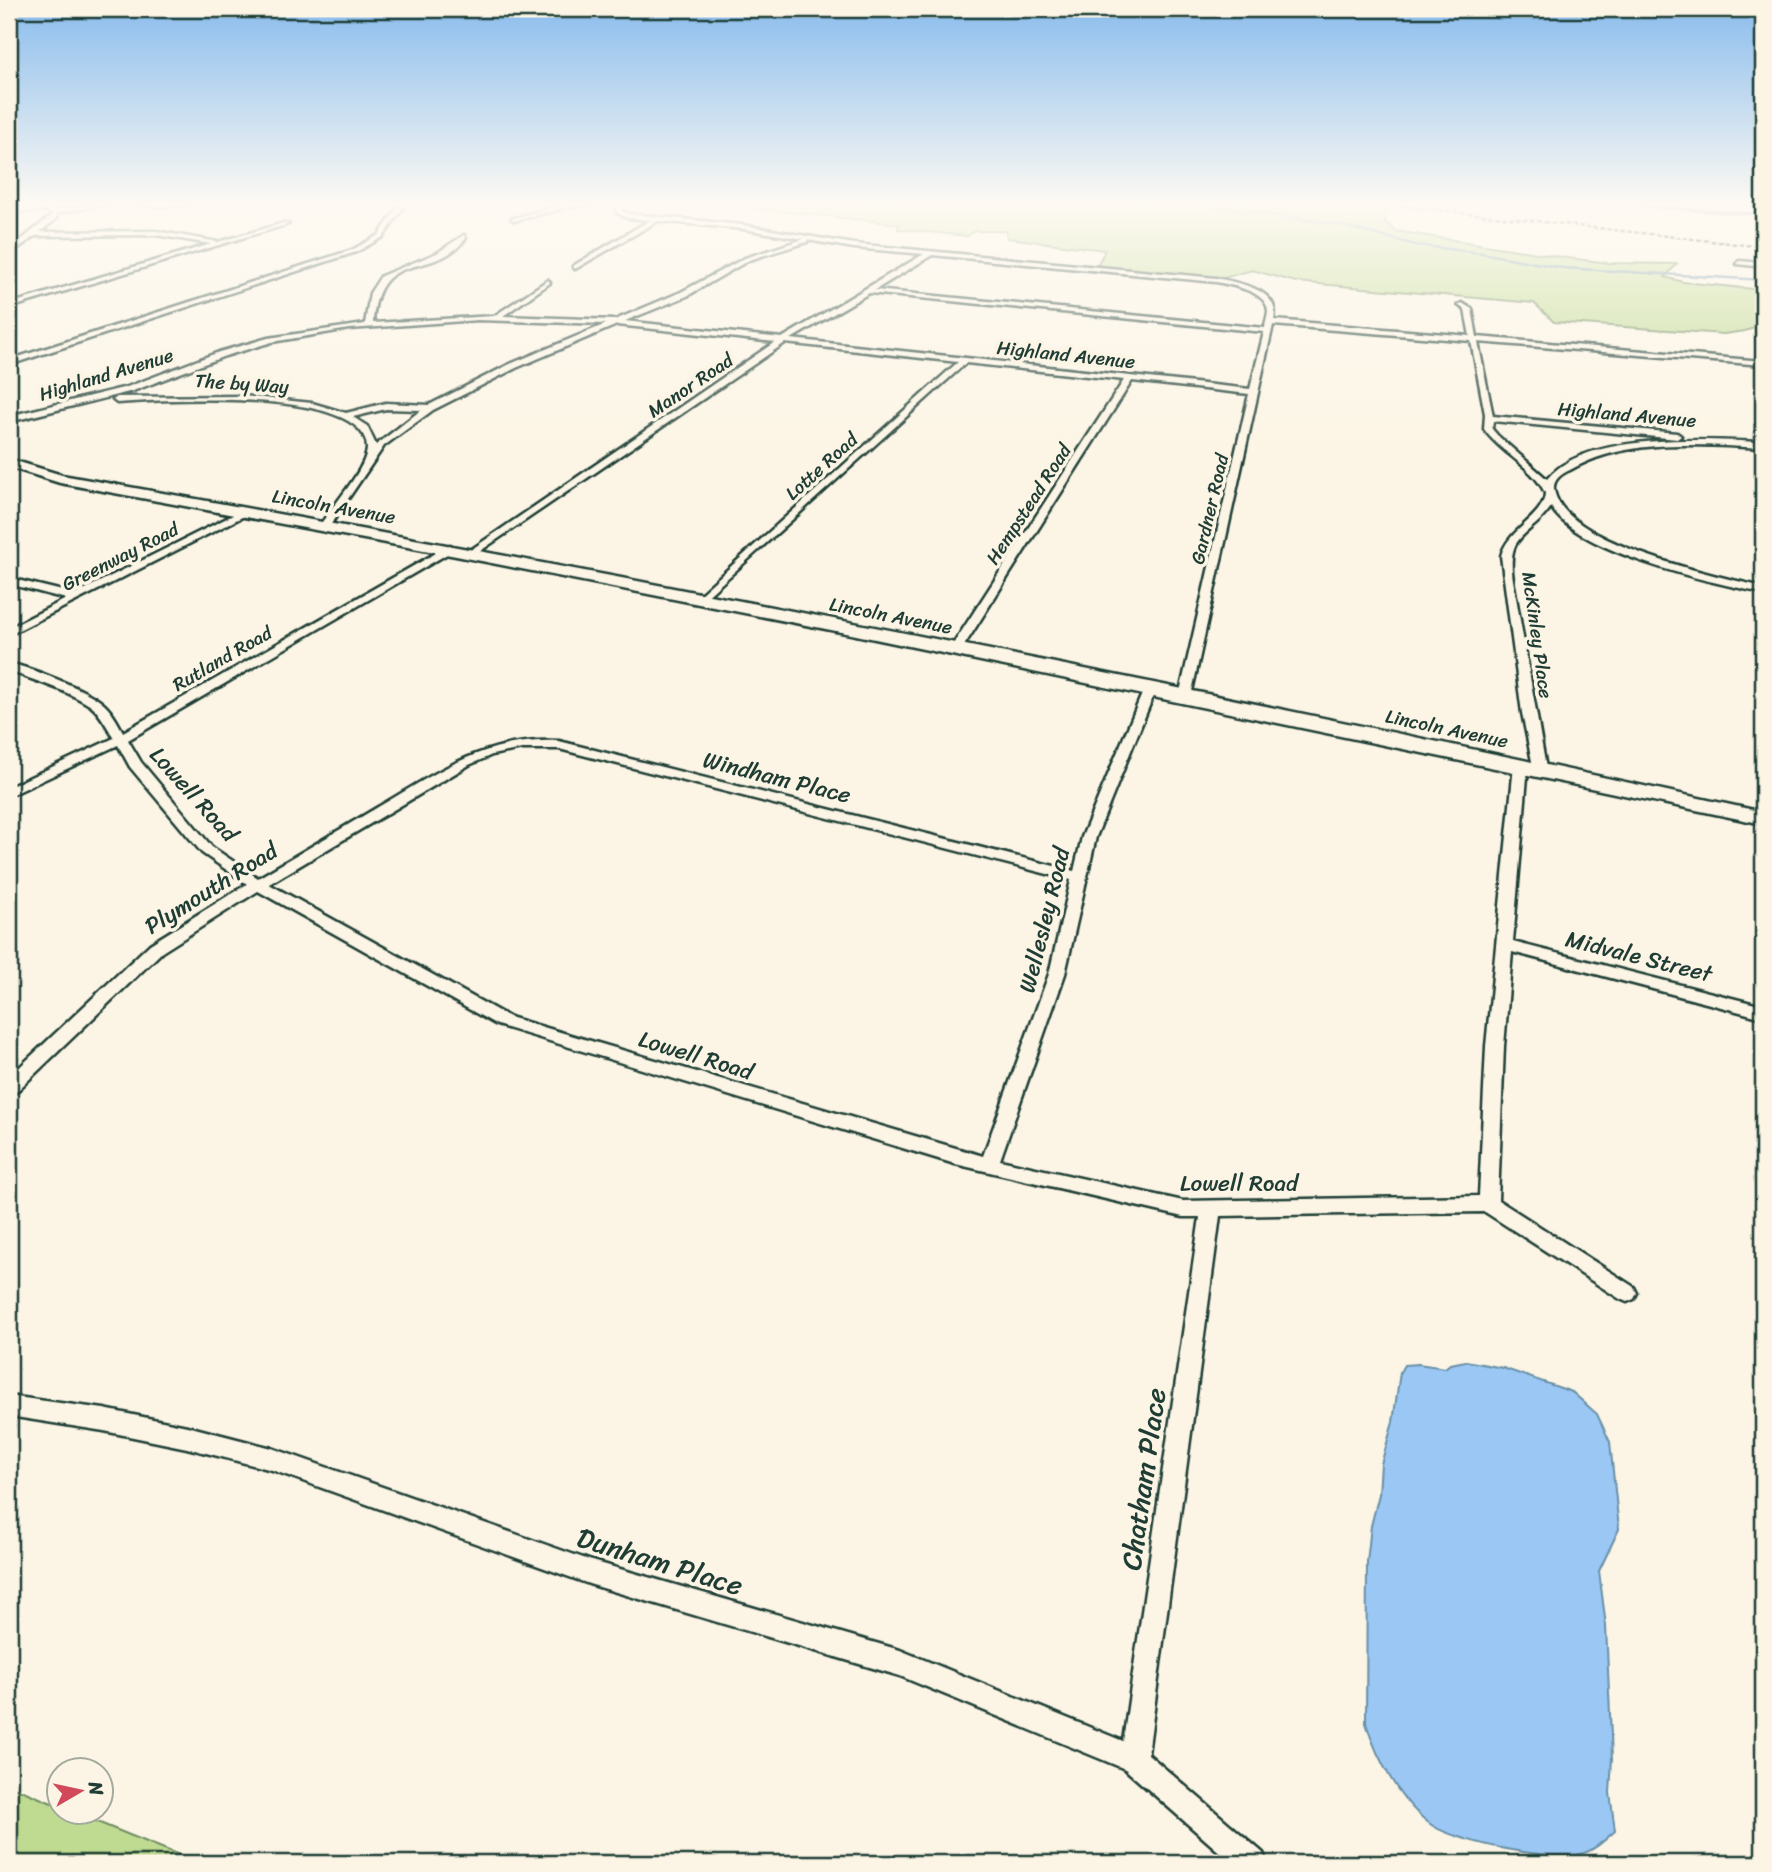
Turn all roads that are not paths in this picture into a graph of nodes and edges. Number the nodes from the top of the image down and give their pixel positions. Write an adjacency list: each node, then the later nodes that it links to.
1 (65, 289): 10 (street)
2 (236, 289): 18 (street)
3 (375, 289): 13 (street)
4 (537, 289): 11 (street)
5 (692, 289): 12 (street)
6 (871, 289): 8 (street, Manor Road)
7 (1249, 289): 14 (street)
8 (868, 291): 14 (street); 16 (street, Manor Road)
9 (1462, 305): 15 (street)
10 (9, 306)
11 (496, 318): 12 (street, Highland Avenue); 13 (street, Highland Avenue)
12 (615, 323): 16 (street, Highland Avenue); 25 (street)
13 (369, 325): 20 (street, Highland Avenue)
14 (1268, 326): 15 (street); 23 (street, Gardner Road)
15 (1475, 339): 19 (street); 27 (street)
16 (783, 341): 17 (street, Highland Avenue); 36 (street, Manor Road)
17 (964, 361): 21 (street, Highland Avenue); 40 (street, Lotte Road)
18 (9, 363)
19 (1763, 363)
20 (177, 372): 22 (street); 24 (street, Highland Avenue)
21 (1129, 379): 23 (street, Highland Avenue); 42 (street, Hempstead Road)
22 (178, 390): 24 (street, The by Way); 26 (street, The by Way)
23 (1253, 392): 45 (street, Gardner Road)
24 (80, 403): 28 (street, Highland Avenue)
25 (430, 408): 26 (street); 30 (street)
26 (345, 416): 30 (street, The by Way)
27 (1488, 418): 29 (street, Highland Avenue); 32 (street)
28 (9, 419)
29 (1763, 445): 32 (street, McKinley Place)
30 (371, 457): 34 (street)
31 (9, 464): 33 (main road, Lincoln Avenue)
32 (1549, 491): 38 (street); 49 (street, McKinley Place)
33 (247, 512): 34 (main road, Lincoln Avenue); 39 (street, Greenway Road)
34 (325, 526): 35 (main road, Lincoln Avenue)
35 (450, 548): 36 (main road, Lincoln Avenue); 46 (street, Rutland Road)
36 (473, 553): 40 (main road, Lincoln Avenue)
37 (9, 581): 39 (street)
38 (1763, 590)
39 (76, 598): 41 (street, Greenway Road)
40 (702, 598): 42 (main road, Lincoln Avenue)
41 (9, 632)
42 (956, 649): 44 (main road, Lincoln Avenue)
43 (9, 667): 46 (street, Lowell Road)
44 (1150, 689): 45 (main road, Lincoln Avenue); 52 (street, Wellesley Road)
45 (1185, 696): 48 (main road, Lincoln Avenue)
46 (119, 740): 50 (street, Rutland Road); 53 (street, Lowell Road)
47 (464, 762): 52 (street, Windham Place); 53 (street, Plymouth Road)
48 (1521, 765): 49 (main road, Lincoln Avenue); 54 (street)
49 (1539, 768): 51 (main road, Lincoln Avenue)
50 (9, 792)
51 (1763, 818)
52 (1078, 877): 57 (street, Wellesley Road)
53 (257, 884): 56 (street, Plymouth Road); 57 (street, Lowell Road)
54 (1504, 945): 55 (street, Midvale Street); 58 (street)
55 (1763, 1012)
56 (9, 1088)
57 (989, 1165): 59 (street, Lowell Road)
58 (1489, 1203): 59 (street, Lowell Road); 60 (street)
59 (1211, 1208): 62 (street, Chatham Place)
60 (1627, 1293)
61 (9, 1406): 62 (street, Dunham Place)
62 (1134, 1759): 63 (street, Dunham Place)
63 (1253, 1863)

